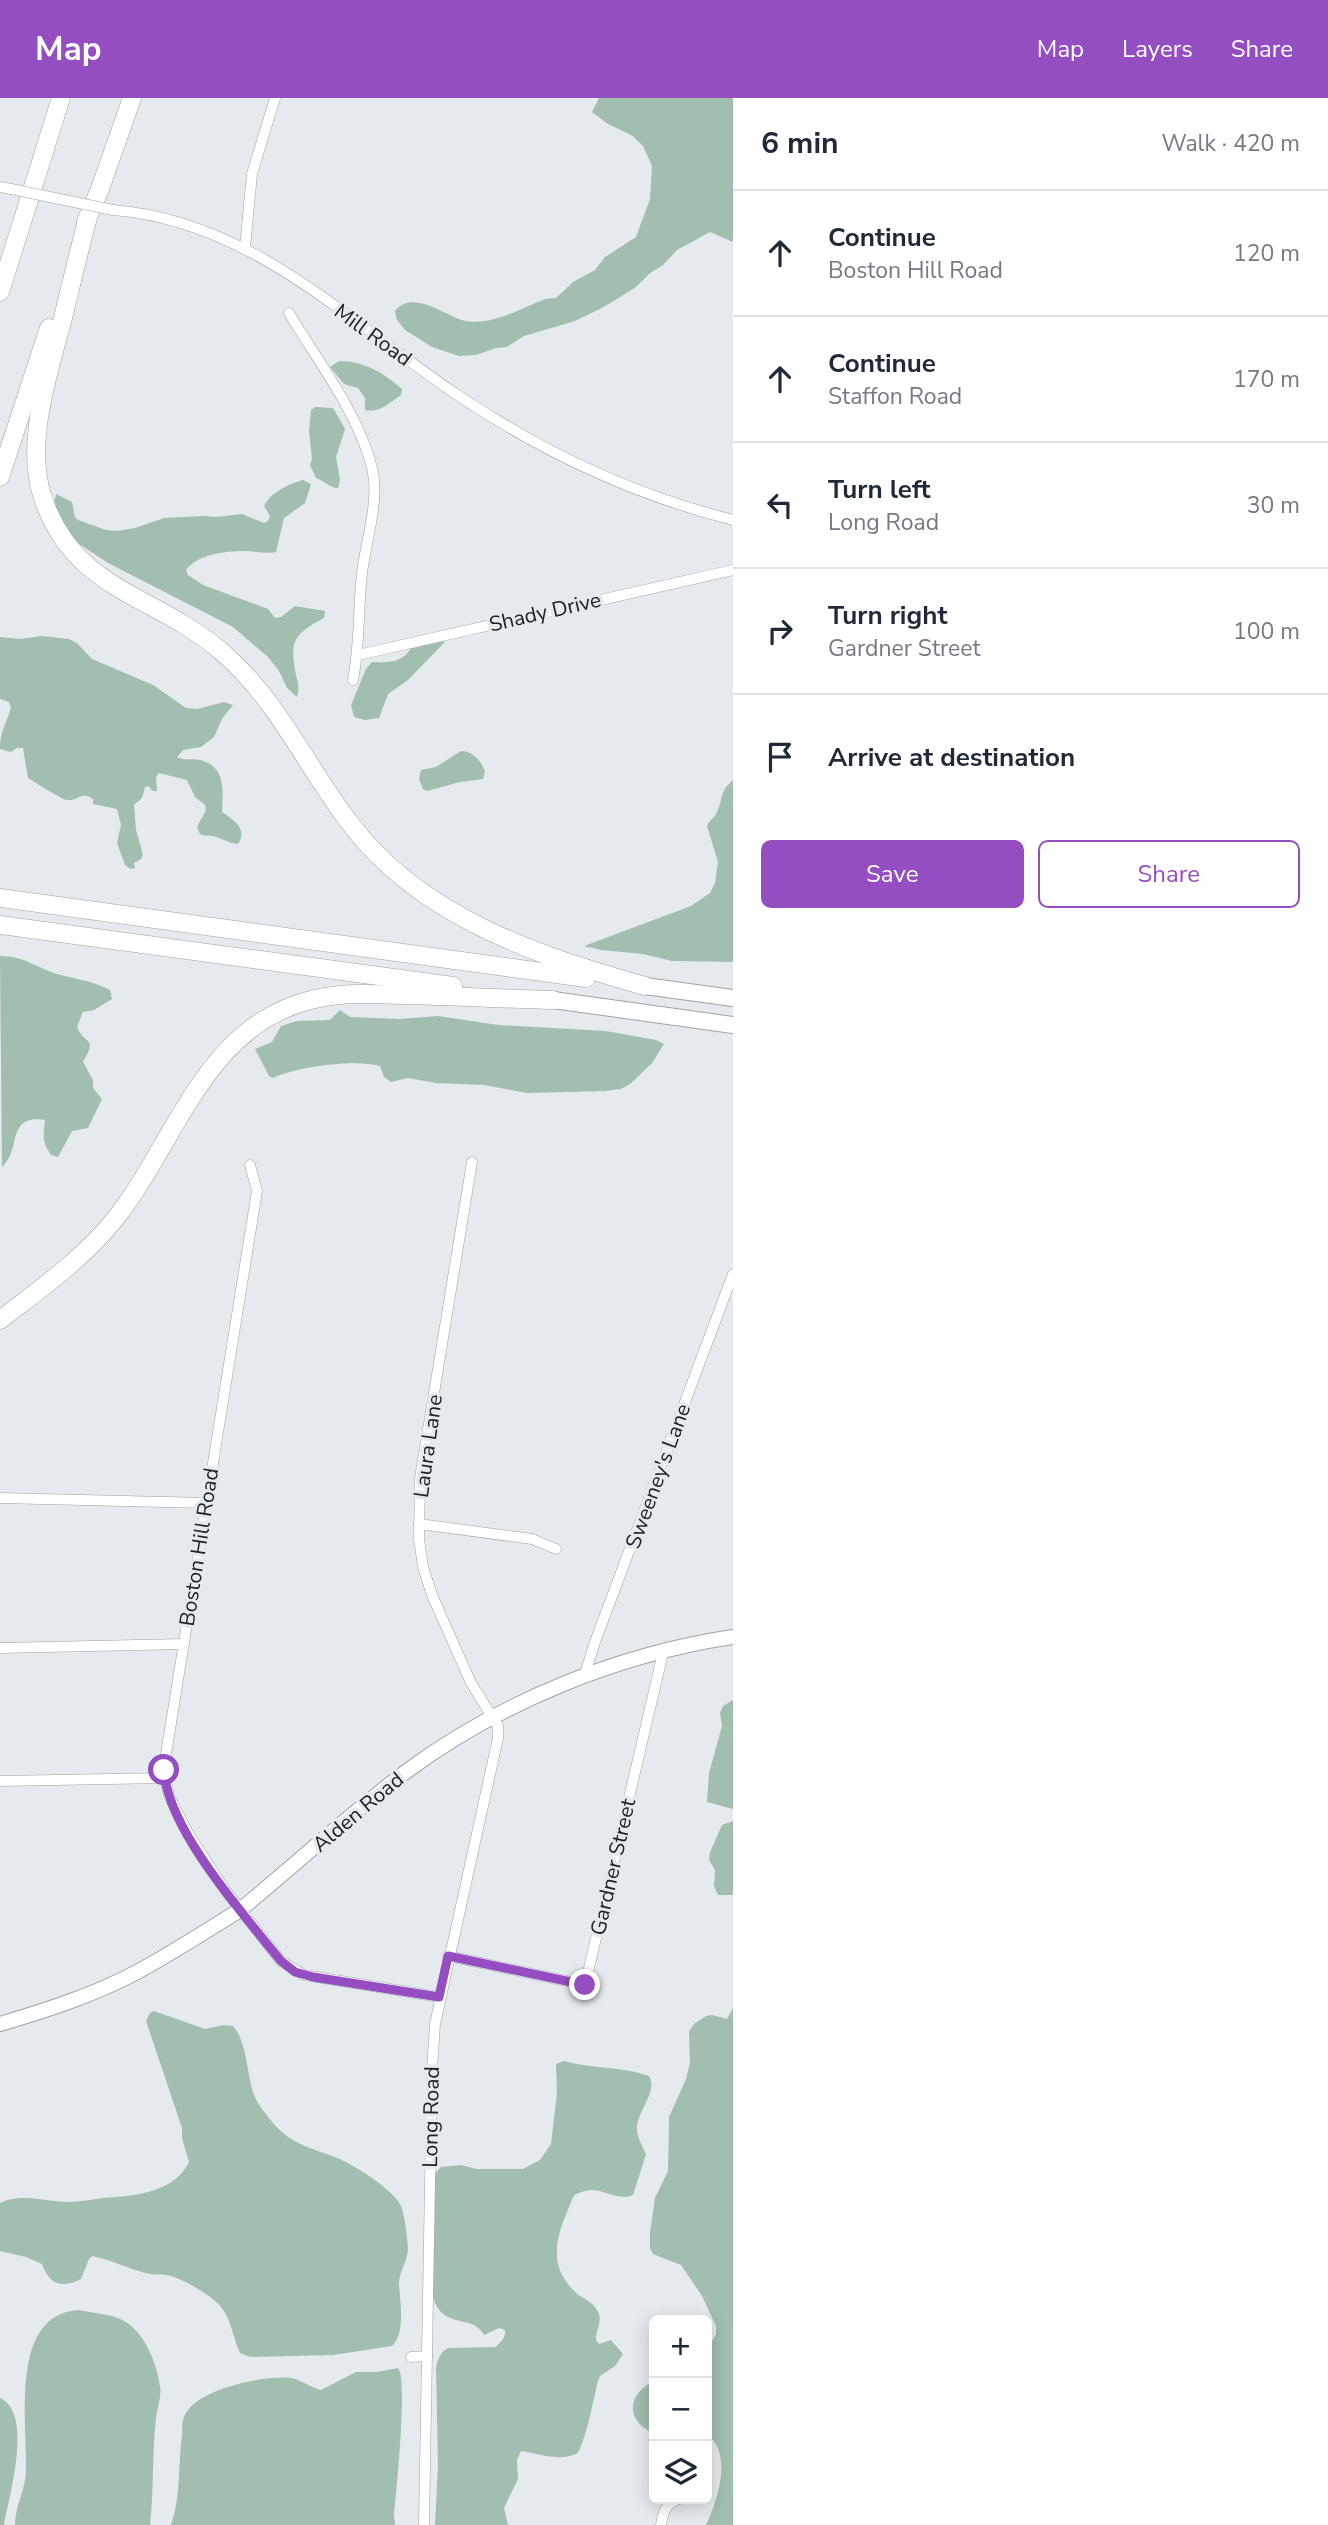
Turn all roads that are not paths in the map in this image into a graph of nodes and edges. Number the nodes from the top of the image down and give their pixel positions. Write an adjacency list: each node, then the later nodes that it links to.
1 (61, 98): 7 (highway)
2 (132, 98): 5 (highway)
3 (275, 98): 6 (street)
4 (6, 188): 6 (street, Mill Road, bridge)
5 (88, 217): 9 (highway); 16 (highway)
6 (245, 247): 10 (street, Mill Road)
7 (0, 292)
8 (289, 313): 12 (street)
9 (0, 477)
10 (733, 520)
11 (733, 569): 12 (street, Shady Drive)
12 (358, 655): 13 (street)
13 (353, 680)
14 (0, 898): 16 (highway)
15 (0, 925): 18 (highway)
16 (645, 986): 17 (highway)
17 (733, 998)
18 (553, 1000): 19 (highway); 23 (highway)
19 (733, 1025)
20 (472, 1162): 26 (street, Laura Lane)
21 (250, 1165): 25 (street, Boston Hill Road)
22 (733, 1274): 32 (street, Sweeney's Lane)
23 (0, 1320)
24 (0, 1498): 25 (street)
25 (206, 1503): 29 (street, Boston Hill Road)
26 (419, 1524): 27 (street); 33 (street, Laura Lane)
27 (556, 1549)
28 (733, 1637): 31 (main road, Alden Road)
29 (184, 1644): 30 (street); 34 (street, Boston Hill Road)
30 (0, 1648)
31 (663, 1653): 32 (main road, Alden Road); 37 (street, Gardner Street)
32 (584, 1677): 33 (main road, Alden Road)
33 (494, 1717): 36 (main road, Alden Road); 37 (street, Long Road)
34 (165, 1778): 35 (street); 36 (street, Boston Hill Road)
35 (0, 1781)
36 (240, 1910): 38 (street, Boston Hill Road); 39 (main road, Alden Road)
37 (448, 1956): 38 (street, Long Road)
38 (439, 1997): 40 (street, Long Road)
39 (0, 2024)
40 (427, 2356): 41 (street); 43 (street, Long Road)
41 (411, 2357)
42 (668, 2504): 44 (street)
43 (424, 2525)
44 (661, 2525)

